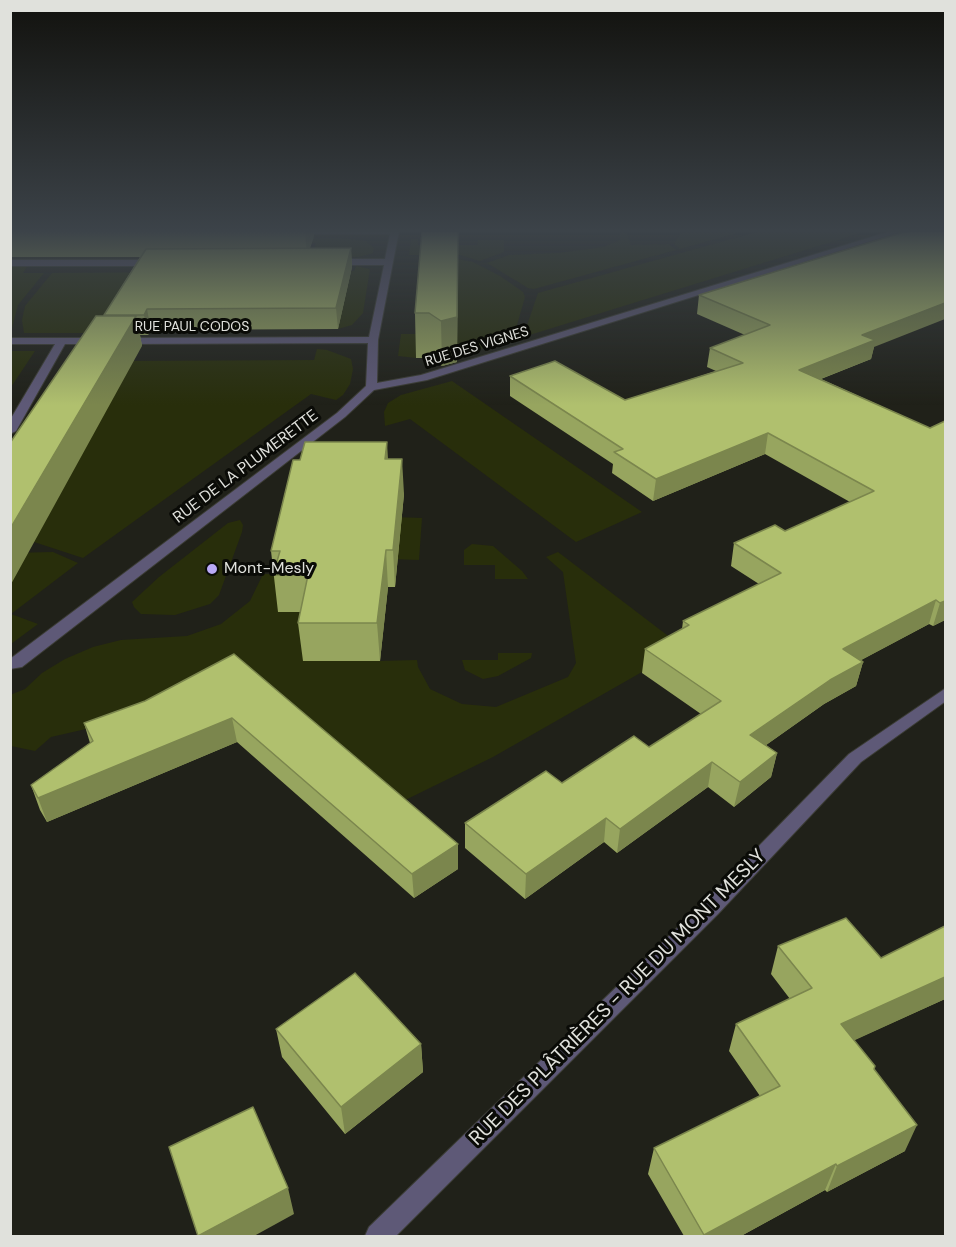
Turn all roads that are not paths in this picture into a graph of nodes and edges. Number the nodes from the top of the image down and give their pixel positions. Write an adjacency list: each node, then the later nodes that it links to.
1 (383, 289): 3 (street)
2 (711, 289): 6 (street, RUE DES VIGNES)
3 (373, 340): 5 (street, RUE PAUL CODOS); 6 (street)
4 (10, 341): 5 (street, RUE PAUL CODOS)
5 (62, 341): 7 (street)
6 (371, 387): 8 (street, RUE DE LA PLUMERETTE)
7 (10, 431)
8 (10, 664)
9 (945, 693): 10 (street, RUE DES PLÂTRIÈRES - RUE DU MONT MESLY)
10 (378, 1236)

